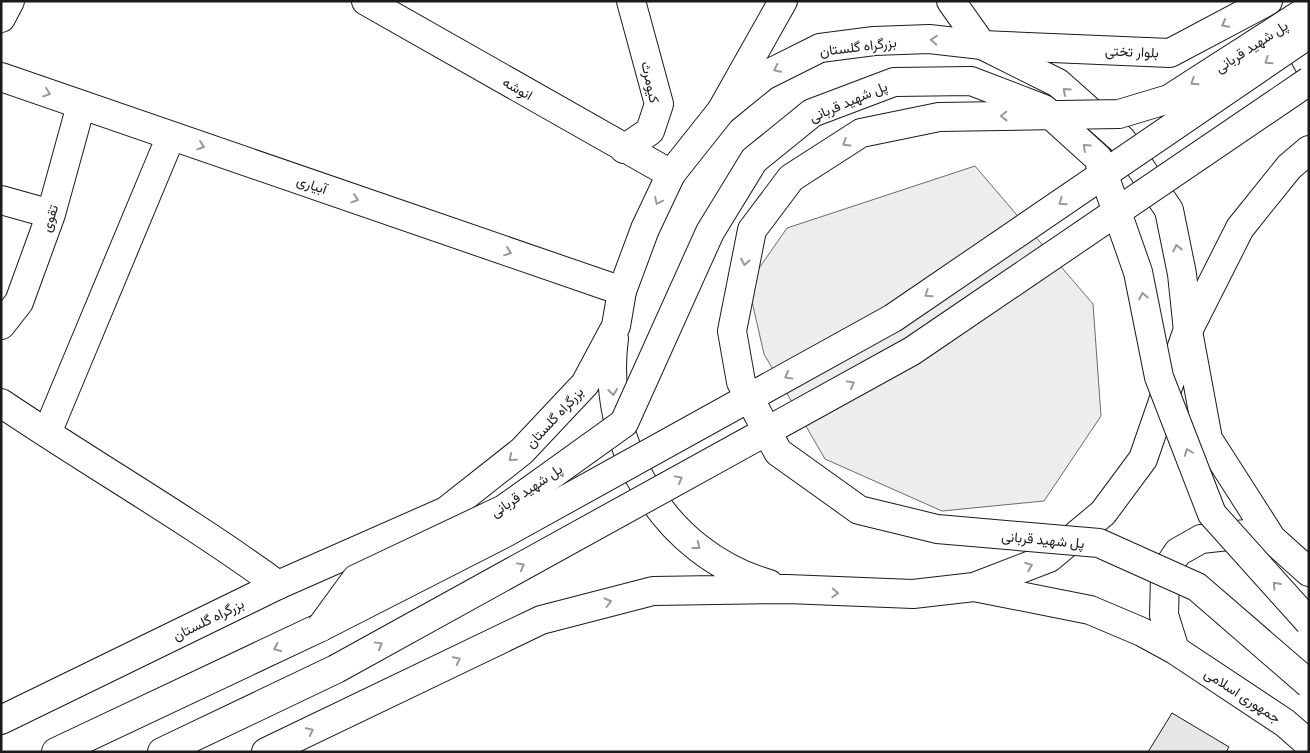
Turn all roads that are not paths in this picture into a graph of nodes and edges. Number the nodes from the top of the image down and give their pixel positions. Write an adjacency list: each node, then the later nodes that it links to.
1 (10, 1): 9 (main road)
2 (367, 1): 18 (main road, انوشه)
3 (631, 1): 18 (main road, کیومرث)
4 (782, 1): 16 (main road)
5 (952, 1): 11 (main road)
6 (1268, 1): 11 (main road, بلوار تختی, one-way to 11)
7 (1301, 1): 12 (main road)
8 (1309, 9): 37 (main road, پل شهید قربانی, one-way to 37, bridge)
9 (1, 18)
10 (1309, 34): 35 (main road, پل شهید قربانی, one-way to 35, bridge)
11 (982, 45): 16 (main road, بزرگراه گلستان, one-way to 16); 26 (main road, one-way to 11)
12 (1309, 66)
13 (1, 77): 15 (main road, آبیاری, one-way to 15)
14 (1309, 81): 42 (main road, one-way to 14, bridge)
15 (81, 104): 17 (main road, آبیاری); 22 (main road, تقوی)
16 (721, 111): 20 (main road, بزرگراه گلستان)
17 (171, 136): 23 (main road, آبیاری, one-way to 23); 28 (main road)
18 (624, 149): 20 (main road, انوشه)
19 (1309, 150): 26 (main road)
20 (671, 174): 23 (main road, بزرگراه گلستان, one-way to 23)
21 (1, 200): 22 (main road)
22 (51, 214): 24 (main road, تقوی)
23 (622, 291): 25 (main road, بزرگراه گلستان)
24 (1, 325)
25 (616, 326): 31 (main road, بزرگراه گلستان, one-way to 31); 33 (main road, one-way to 33)
26 (1188, 331): 29 (main road); 32 (main road, one-way to 26)
27 (1, 403): 28 (main road)
28 (47, 433): 31 (main road)
29 (1272, 539): 30 (main road); 36 (main road)
30 (1309, 572)
31 (278, 585): 38 (main road, بزرگراه گلستان)
32 (974, 587): 33 (main road, one-way to 32); 36 (main road, جمهوری اسلامی)
33 (787, 589): 43 (main road, one-way to 33)
34 (1309, 622): 35 (main road, پل شهید قربانی, one-way to 35, bridge)
35 (321, 627): 41 (main road, one-way to 41)
36 (1175, 650): 39 (main road, جمهوری اسلامی)
37 (1309, 684)
38 (1, 720)
39 (1286, 723): 40 (main road, جمهوری اسلامی); 44 (main road)
40 (1309, 744)
41 (56, 752)
42 (162, 752)
43 (266, 752)
44 (1300, 752)

